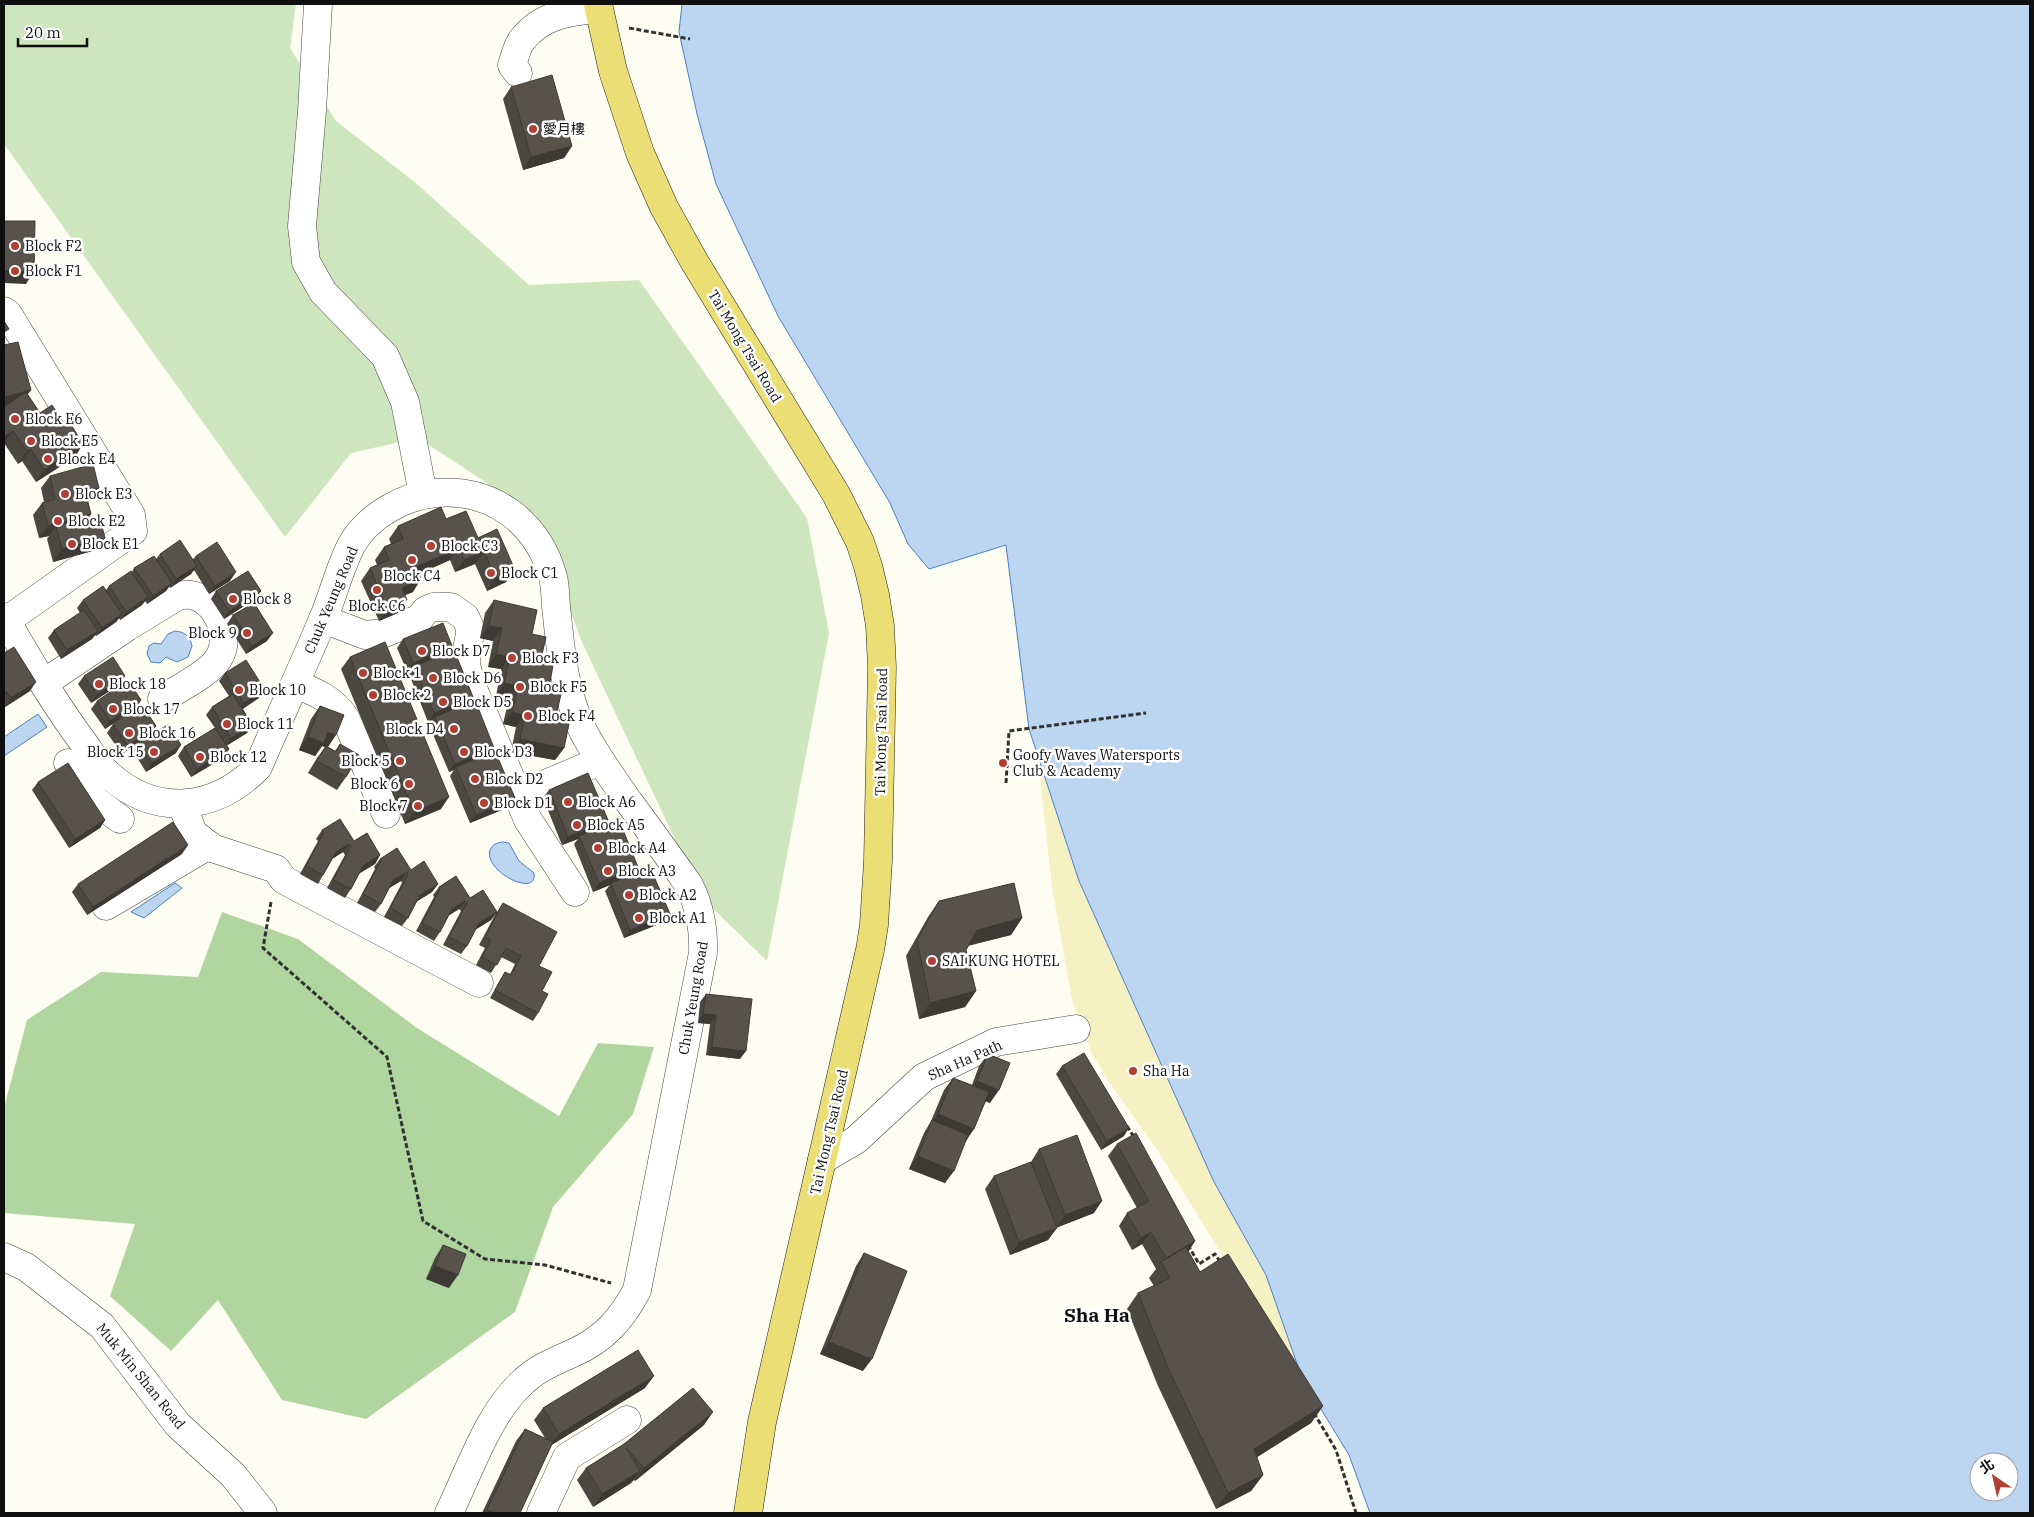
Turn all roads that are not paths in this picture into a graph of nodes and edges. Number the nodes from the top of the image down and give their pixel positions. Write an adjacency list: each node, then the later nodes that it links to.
1 (318, 4): 5 (street)
2 (599, 13): 3 (street); 24 (main road, Tai Mong Tsai Road)
3 (518, 73)
4 (4, 311): 6 (street)
5 (422, 494): 7 (street, Chuk Yeung Road); 11 (street, Chuk Yeung Road)
6 (5, 619): 8 (street, Chuk Yeung Road)
7 (323, 619): 9 (street, Chuk Yeung Road); 14 (street)
8 (44, 683): 10 (street); 13 (street, Chuk Yeung Road)
9 (295, 684): 16 (street, Chuk Yeung Road); 17 (street)
10 (162, 699)
11 (600, 761): 14 (street); 28 (street, Chuk Yeung Road)
12 (68, 763): 15 (street)
13 (108, 775): 15 (street); 16 (street, Chuk Yeung Road)
14 (517, 796): 20 (street)
15 (96, 801): 18 (street)
16 (182, 804): 19 (street)
17 (386, 814)
18 (120, 819)
19 (209, 845): 21 (street); 22 (street)
20 (575, 892)
21 (106, 906)
22 (479, 983)
23 (1076, 1029): 24 (street, Sha Ha Path)
24 (822, 1160): 30 (main road, Tai Mong Tsai Road)
25 (4, 1257): 27 (street, Muk Min Shan Road)
26 (627, 1420): 29 (street)
27 (263, 1513)
28 (449, 1513)
29 (541, 1513)
30 (748, 1513)

